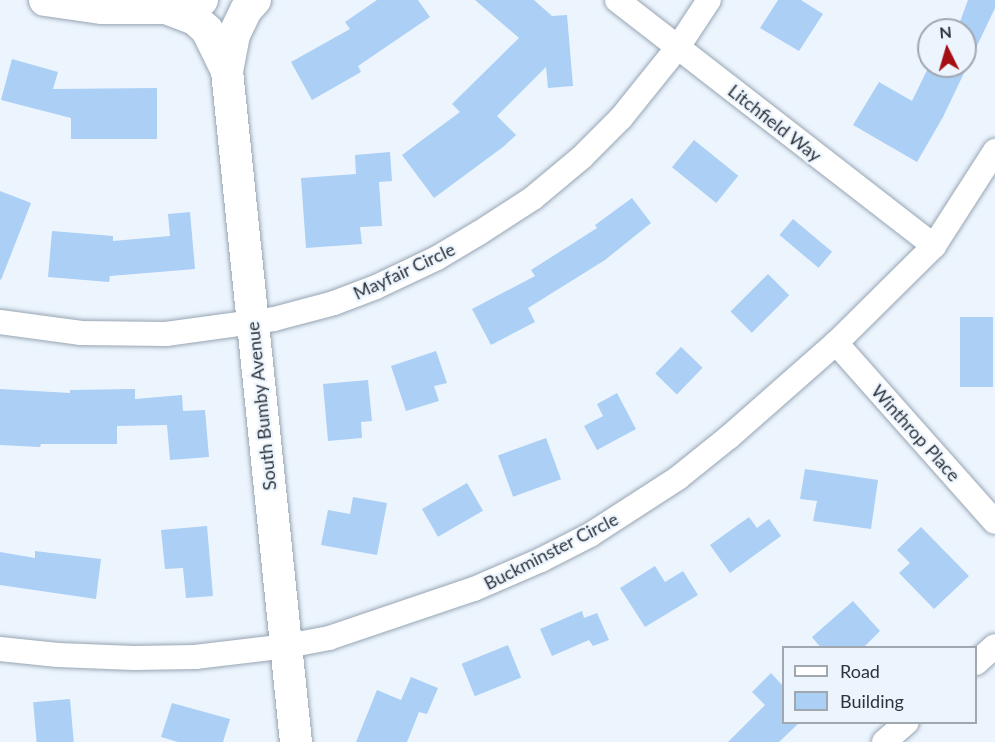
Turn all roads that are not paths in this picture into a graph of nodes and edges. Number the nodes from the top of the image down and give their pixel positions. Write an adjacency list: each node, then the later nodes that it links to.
1 (45, 0): 6 (street)
2 (202, 0): 6 (street)
3 (255, 0): 8 (street, South Bumby Avenue)
4 (617, 0): 7 (street, Litchfield Way)
5 (709, 0): 7 (street, Mayfair Circle)
6 (166, 8): 8 (street, South Bumby Avenue)
7 (678, 47): 10 (street, Litchfield Way); 12 (street, Mayfair Circle)
8 (227, 71): 12 (street, South Bumby Avenue)
9 (995, 151): 10 (street, Buckminster Circle)
10 (934, 246): 13 (street, Buckminster Circle)
11 (0, 322): 12 (street, Mayfair Circle)
12 (253, 323): 15 (street, South Bumby Avenue)
13 (836, 343): 14 (street, Winthrop Place); 15 (street, Buckminster Circle)
14 (995, 522)
15 (287, 646): 17 (street, Buckminster Circle); 20 (street, South Bumby Avenue)
16 (995, 646): 18 (street)
17 (0, 649)
18 (977, 661)
19 (906, 724): 21 (street)
20 (296, 742)
21 (884, 742)

